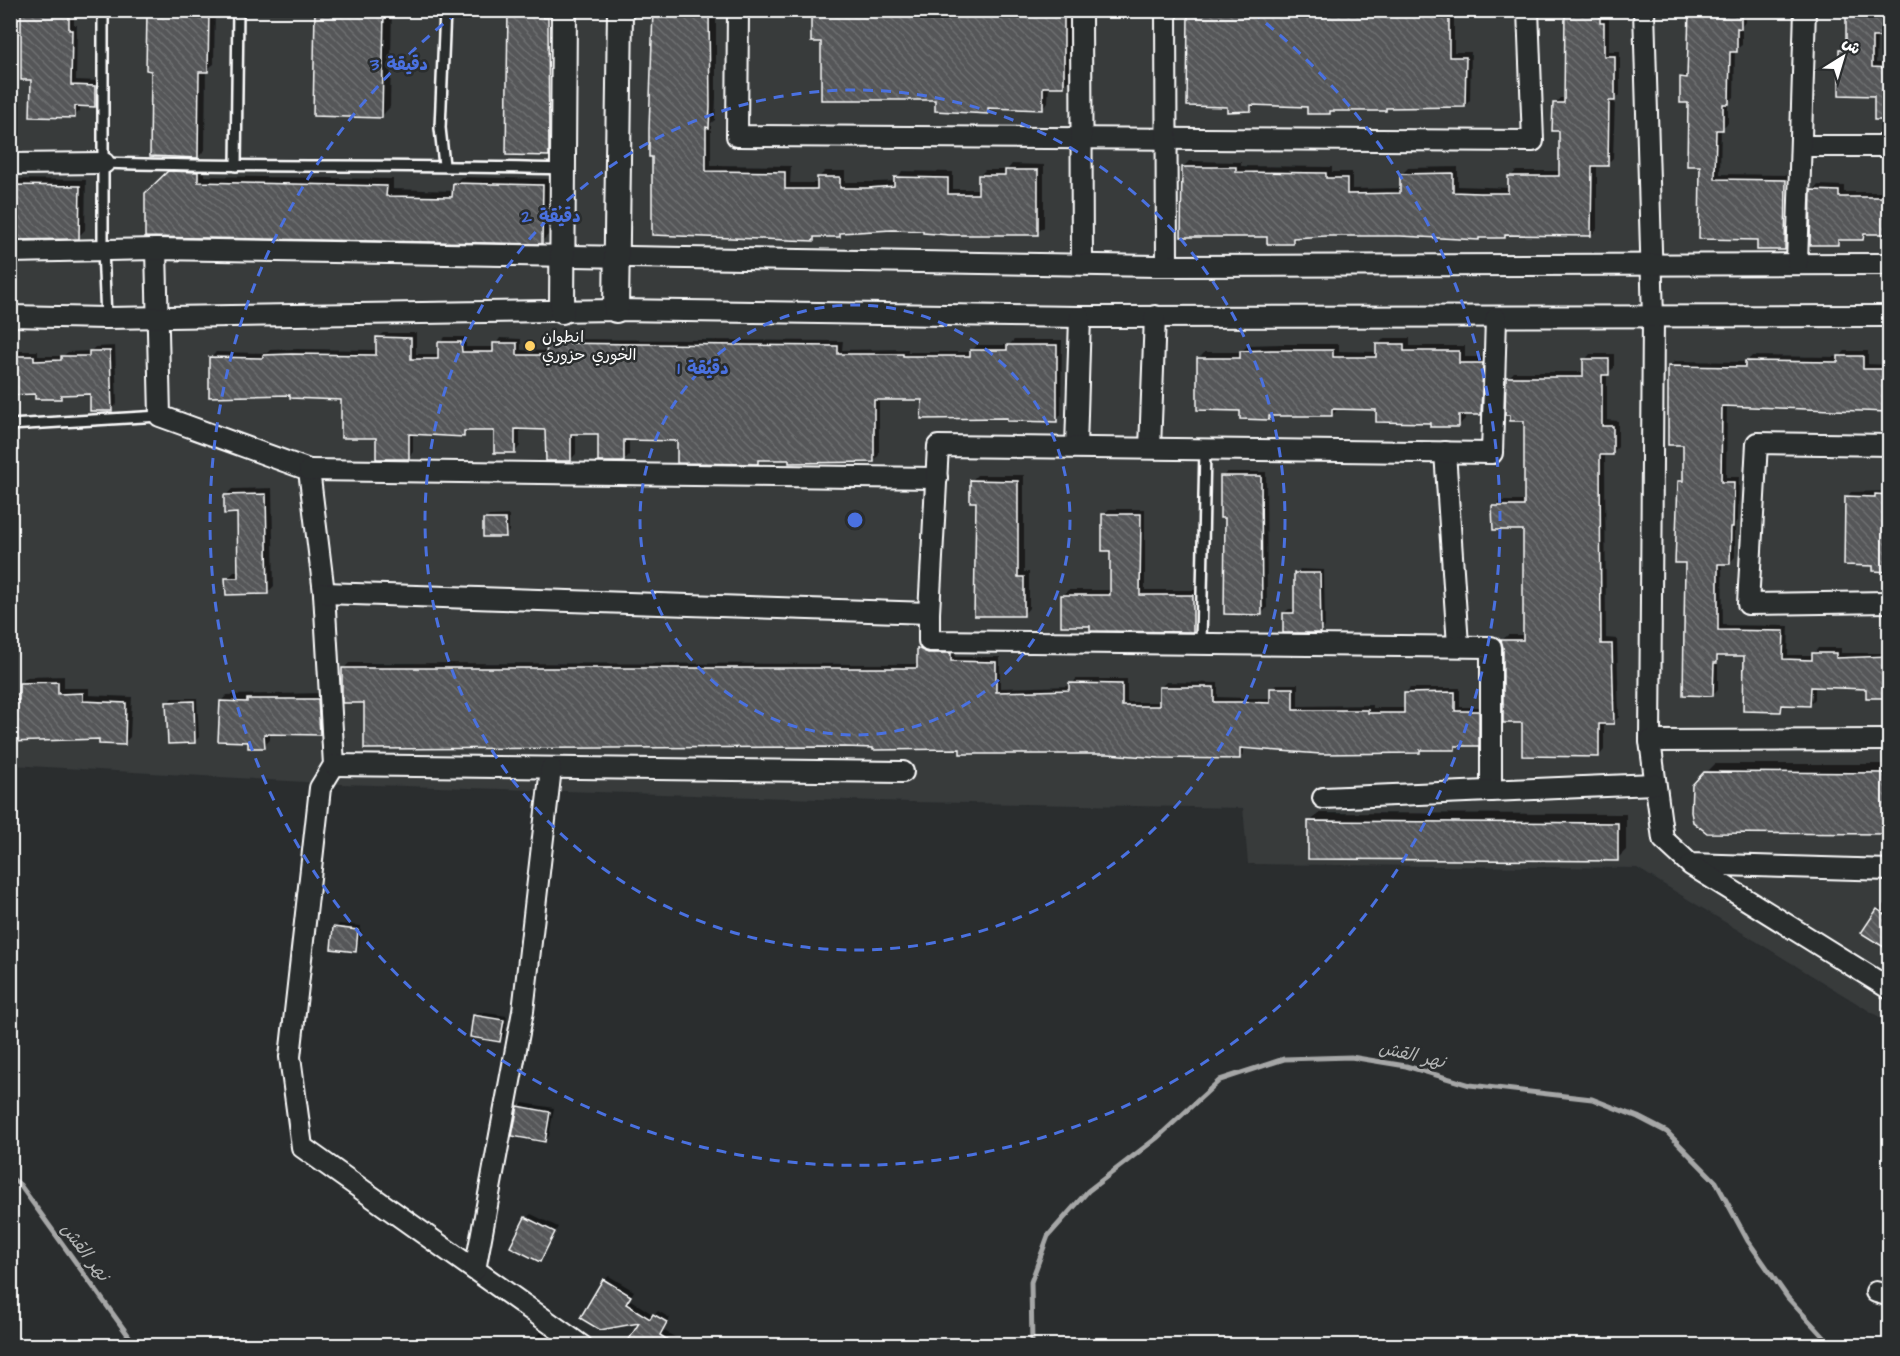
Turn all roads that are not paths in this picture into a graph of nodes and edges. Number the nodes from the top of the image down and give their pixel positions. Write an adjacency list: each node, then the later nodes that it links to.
1 (103, 10): 16 (lane)
2 (238, 10): 19 (lane)
3 (445, 10): 18 (lane)
4 (564, 10): 20 (street)
5 (620, 10): 25 (street)
6 (738, 10): 12 (street)
7 (1082, 10): 12 (street)
8 (1166, 10): 13 (street)
9 (1528, 10): 13 (street)
10 (1644, 10): 26 (street)
11 (1805, 10): 14 (street)
12 (1080, 138): 13 (street); 27 (street)
13 (1166, 139): 30 (street)
14 (1801, 146): 15 (street); 28 (street)
15 (1890, 146)
16 (104, 163): 17 (street); 19 (lane); 22 (lane)
17 (10, 164)
18 (444, 165): 19 (lane); 20 (lane)
19 (236, 166)
20 (562, 169): 24 (street)
21 (156, 249): 22 (street); 24 (street); 36 (street)
22 (103, 250): 23 (street); 38 (lane)
23 (10, 252)
24 (561, 257): 25 (street); 32 (street)
25 (616, 257): 27 (street); 31 (street)
26 (1650, 263): 28 (street); 30 (street); 40 (street)
27 (1082, 264): 30 (street)
28 (1797, 264): 29 (street)
29 (1890, 264)
30 (1167, 266)
31 (616, 310): 32 (street); 37 (street)
32 (562, 311): 36 (street)
33 (10, 316): 38 (street)
34 (1155, 316): 37 (street); 39 (street); 45 (street)
35 (1890, 316): 40 (street)
36 (158, 317): 38 (street); 41 (street)
37 (1080, 317): 44 (street)
38 (106, 318)
39 (1496, 318): 40 (street); 47 (street)
40 (1653, 318): 56 (street)
41 (160, 416): 42 (lane); 48 (street)
42 (10, 425)
43 (1890, 445): 51 (street)
44 (1076, 447): 45 (street); 49 (street)
45 (1150, 448): 46 (street)
46 (1205, 449): 47 (street); 53 (lane)
47 (1445, 452): 54 (street)
48 (309, 470): 49 (street); 50 (street)
49 (937, 478): 52 (street)
50 (324, 593): 52 (street); 57 (street)
51 (1890, 602)
52 (929, 613): 53 (street)
53 (1202, 643): 54 (street)
54 (1458, 645): 61 (street)
55 (1890, 740): 56 (street)
56 (1650, 741): 60 (street)
57 (334, 765): 58 (street); 66 (street)
58 (551, 768): 59 (street); 66 (street)
59 (903, 772)
60 (1654, 784): 61 (street); 63 (street)
61 (1491, 791): 62 (street)
62 (1323, 798)
63 (1690, 864): 64 (street); 65 (street)
64 (1890, 870)
65 (1890, 989)
66 (476, 1270): 67 (street)
67 (582, 1346)

